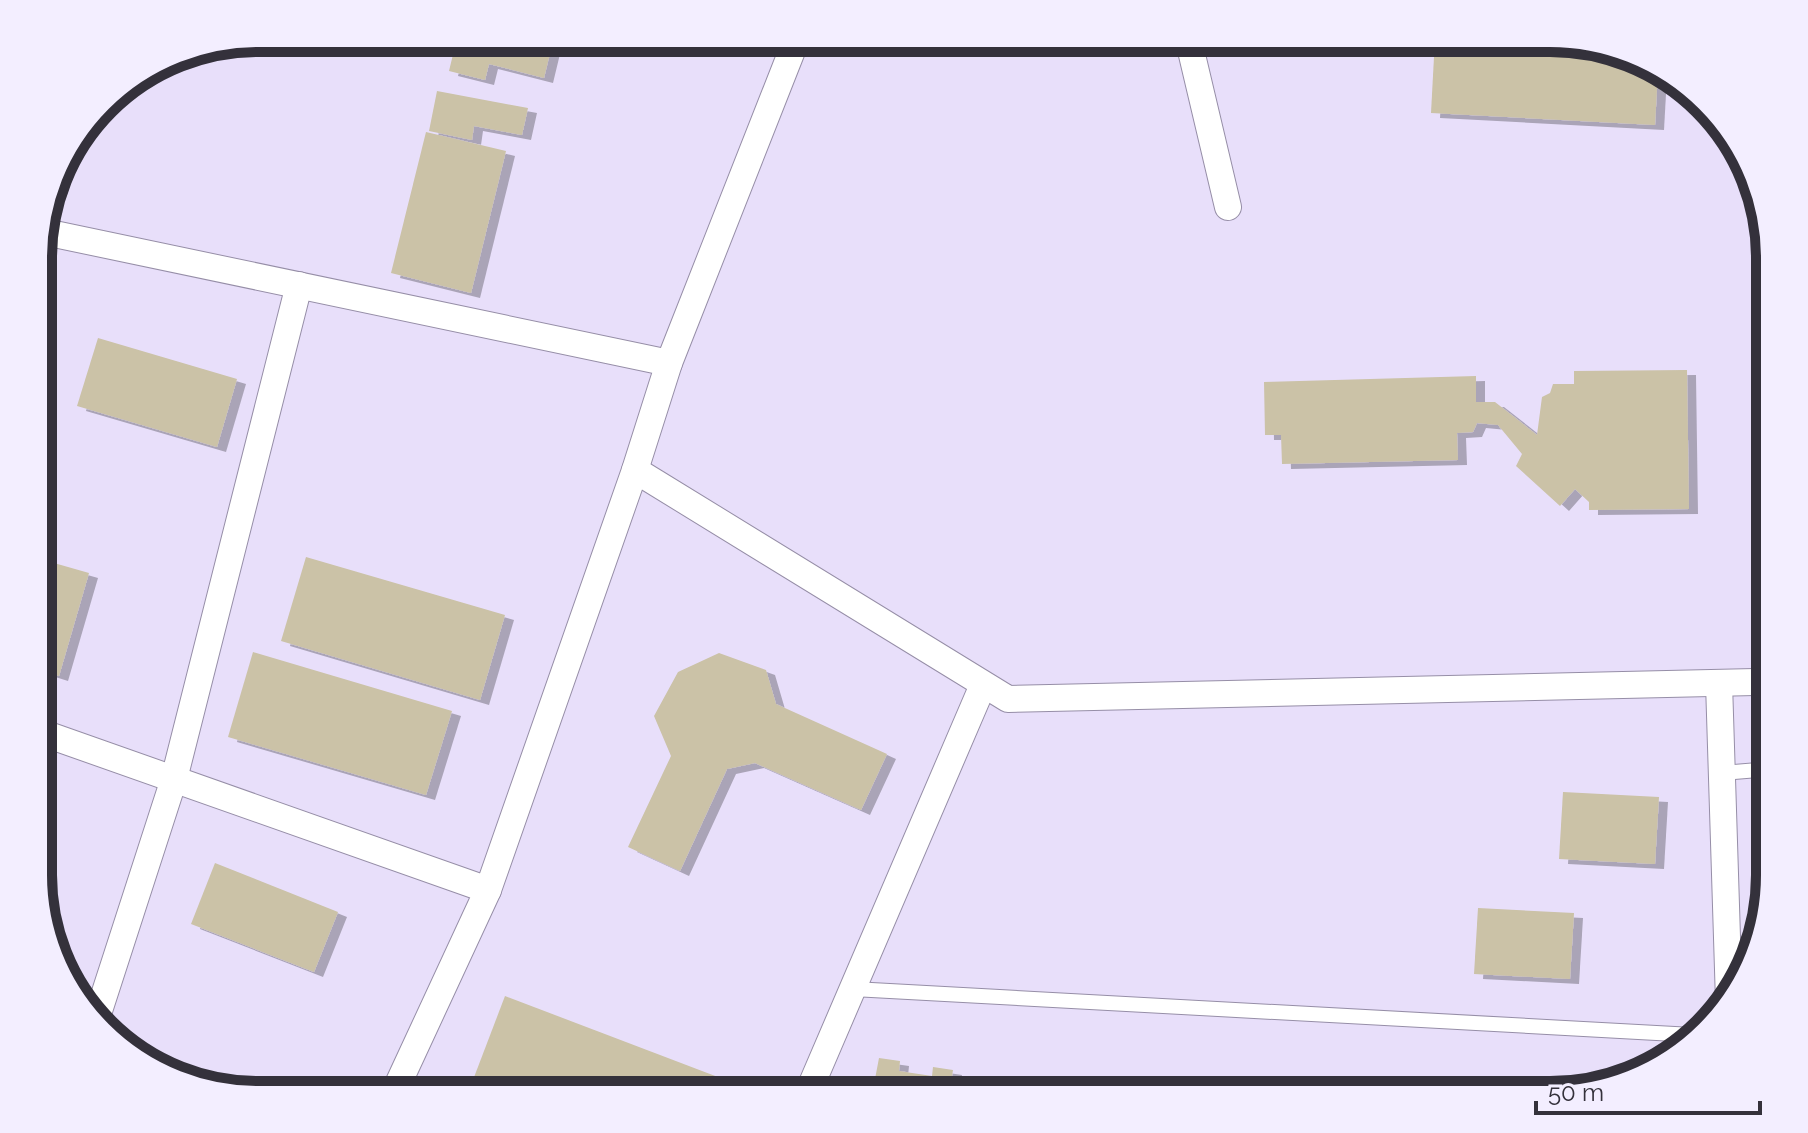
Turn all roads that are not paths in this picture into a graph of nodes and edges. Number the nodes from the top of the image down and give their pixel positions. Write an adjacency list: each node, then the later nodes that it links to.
1 (791, 52): 6 (street)
2 (1191, 52): 3 (street)
3 (1228, 207)
4 (54, 234): 5 (street)
5 (299, 285): 6 (street); 14 (street)
6 (669, 363): 7 (street)
7 (635, 470): 10 (street); 15 (street)
8 (1755, 682): 9 (street)
9 (1719, 683): 10 (street); 13 (street)
10 (983, 685): 17 (street)
11 (52, 736): 14 (street)
12 (1756, 770): 13 (lane)
13 (1722, 773): 16 (street)
14 (174, 779): 15 (street); 18 (street)
15 (488, 890): 20 (street)
16 (1728, 978)
17 (853, 989): 19 (lane); 21 (street)
18 (100, 1007)
19 (1680, 1034)
20 (399, 1081)
21 (813, 1081)

